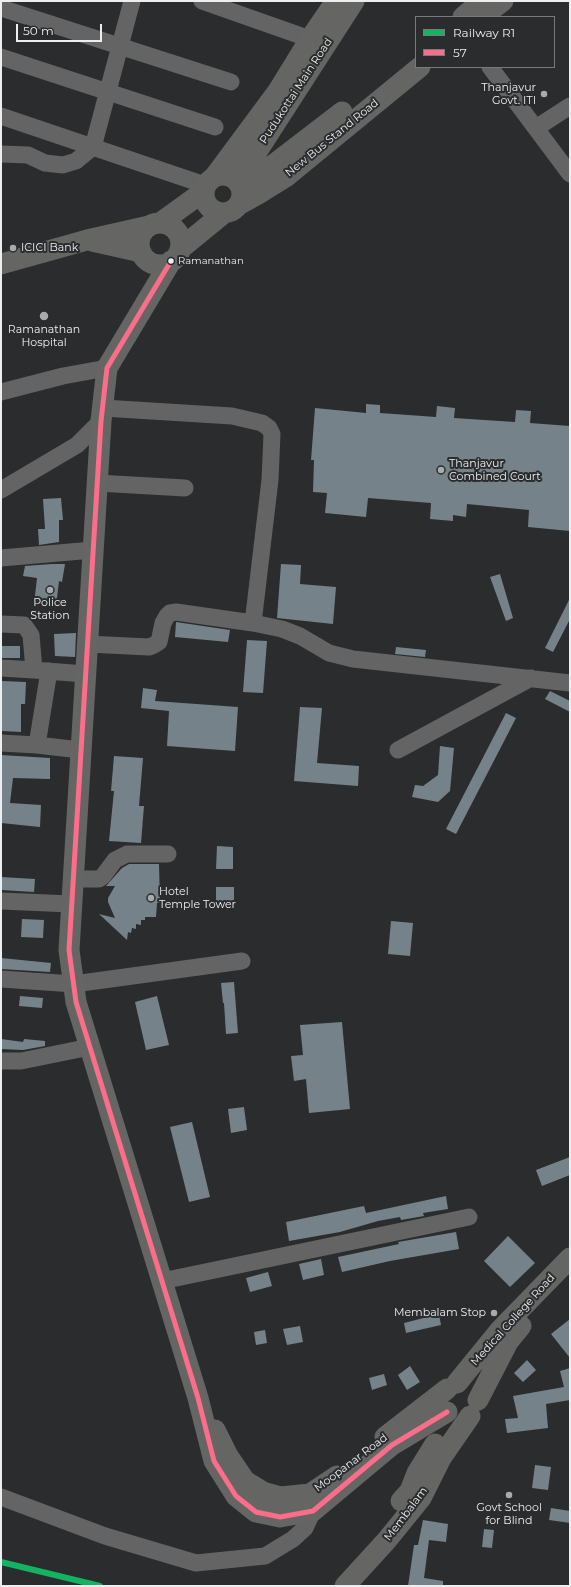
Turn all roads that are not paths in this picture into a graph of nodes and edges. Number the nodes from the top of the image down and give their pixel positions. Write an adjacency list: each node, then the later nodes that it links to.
1 (132, 1): 11 (street)
2 (202, 1): 10 (street)
3 (336, 1): 10 (main road)
4 (354, 1): 10 (main road, Pudukottai Main Road)
5 (482, 1): 8 (main road)
6 (503, 1): 9 (main road)
7 (2, 8): 11 (street)
8 (464, 16)
9 (483, 16)
10 (317, 43): 25 (main road, Pudukottai Main Road); 26 (main road)
11 (120, 47): 16 (street); 17 (street)
12 (415, 55): 25 (main road, New Bus Stand Road)
13 (1, 57): 17 (street)
14 (419, 68): 27 (main road, New Bus Stand Road)
15 (491, 68): 21 (street)
16 (231, 82)
17 (108, 92): 20 (street); 22 (street)
18 (570, 106): 21 (street)
19 (1, 116): 22 (street)
20 (215, 127)
21 (536, 128): 24 (street)
22 (93, 148): 23 (street); 26 (street)
23 (1, 154)
24 (570, 174)
25 (238, 180): 26 (main road); 27 (main road)
26 (208, 184): 27 (main road); 28 (main road)
27 (232, 208): 30 (main road, New Bus Stand Road)
28 (154, 225): 29 (main road); 30 (main road); 31 (main road)
29 (87, 240): 31 (main road); 32 (main road)
30 (176, 255): 31 (main road); 33 (main road, Moopanar Road)
31 (145, 257): 33 (main road, Moopanar Road)
32 (1, 264)
33 (138, 318): 34 (main road, Moopanar Road)
34 (107, 368): 35 (street); 36 (main road, Moopanar Road)
35 (1, 392)
36 (102, 415): 37 (main road, Moopanar Road); 39 (street); 42 (street)
37 (97, 483): 38 (street); 40 (main road, Moopanar Road)
38 (185, 488)
39 (1, 490)
40 (93, 550): 41 (street); 44 (main road, Moopanar Road)
41 (1, 558)
42 (253, 623): 44 (street); 48 (street)
43 (1, 624): 46 (street)
44 (87, 644): 47 (main road, Moopanar Road)
45 (1, 668): 46 (street)
46 (41, 670): 47 (street); 51 (street)
47 (85, 674): 52 (main road, Moopanar Road)
48 (531, 678): 49 (street); 53 (street)
49 (570, 682)
50 (1, 743): 51 (street)
51 (37, 745): 52 (street)
52 (80, 750): 55 (main road, Moopanar Road)
53 (398, 750)
54 (168, 854): 55 (street)
55 (73, 879): 57 (main road, Moopanar Road)
56 (1, 901): 57 (street)
57 (71, 904): 60 (main road, Moopanar Road)
58 (242, 960): 60 (street)
59 (1, 979): 60 (street)
60 (74, 984): 61 (main road, Moopanar Road)
61 (90, 1047): 62 (street); 66 (main road, Moopanar Road)
62 (1, 1061)
63 (470, 1217): 66 (street)
64 (570, 1258): 67 (main road, Medical College Road)
65 (570, 1275): 69 (main road, Medical College Road)
66 (162, 1281): 68 (main road, Moopanar Road)
67 (452, 1386): 68 (main road, Moopanar Road); 69 (main road); 69 (main road)
68 (198, 1398): 74 (main road, Moopanar Road)
69 (462, 1411): 70 (main road, Moopanar Road); 71 (main road, Membalam); 72 (main road, Membalam)
70 (392, 1445): 71 (main road); 74 (main road, Moopanar Road)
71 (426, 1457): 72 (main road, Membalam)
72 (415, 1494): 75 (main road, Membalam); 76 (main road, Membalam)
73 (1, 1497): 74 (street)
74 (313, 1511)
75 (331, 1586)
76 (345, 1586)

